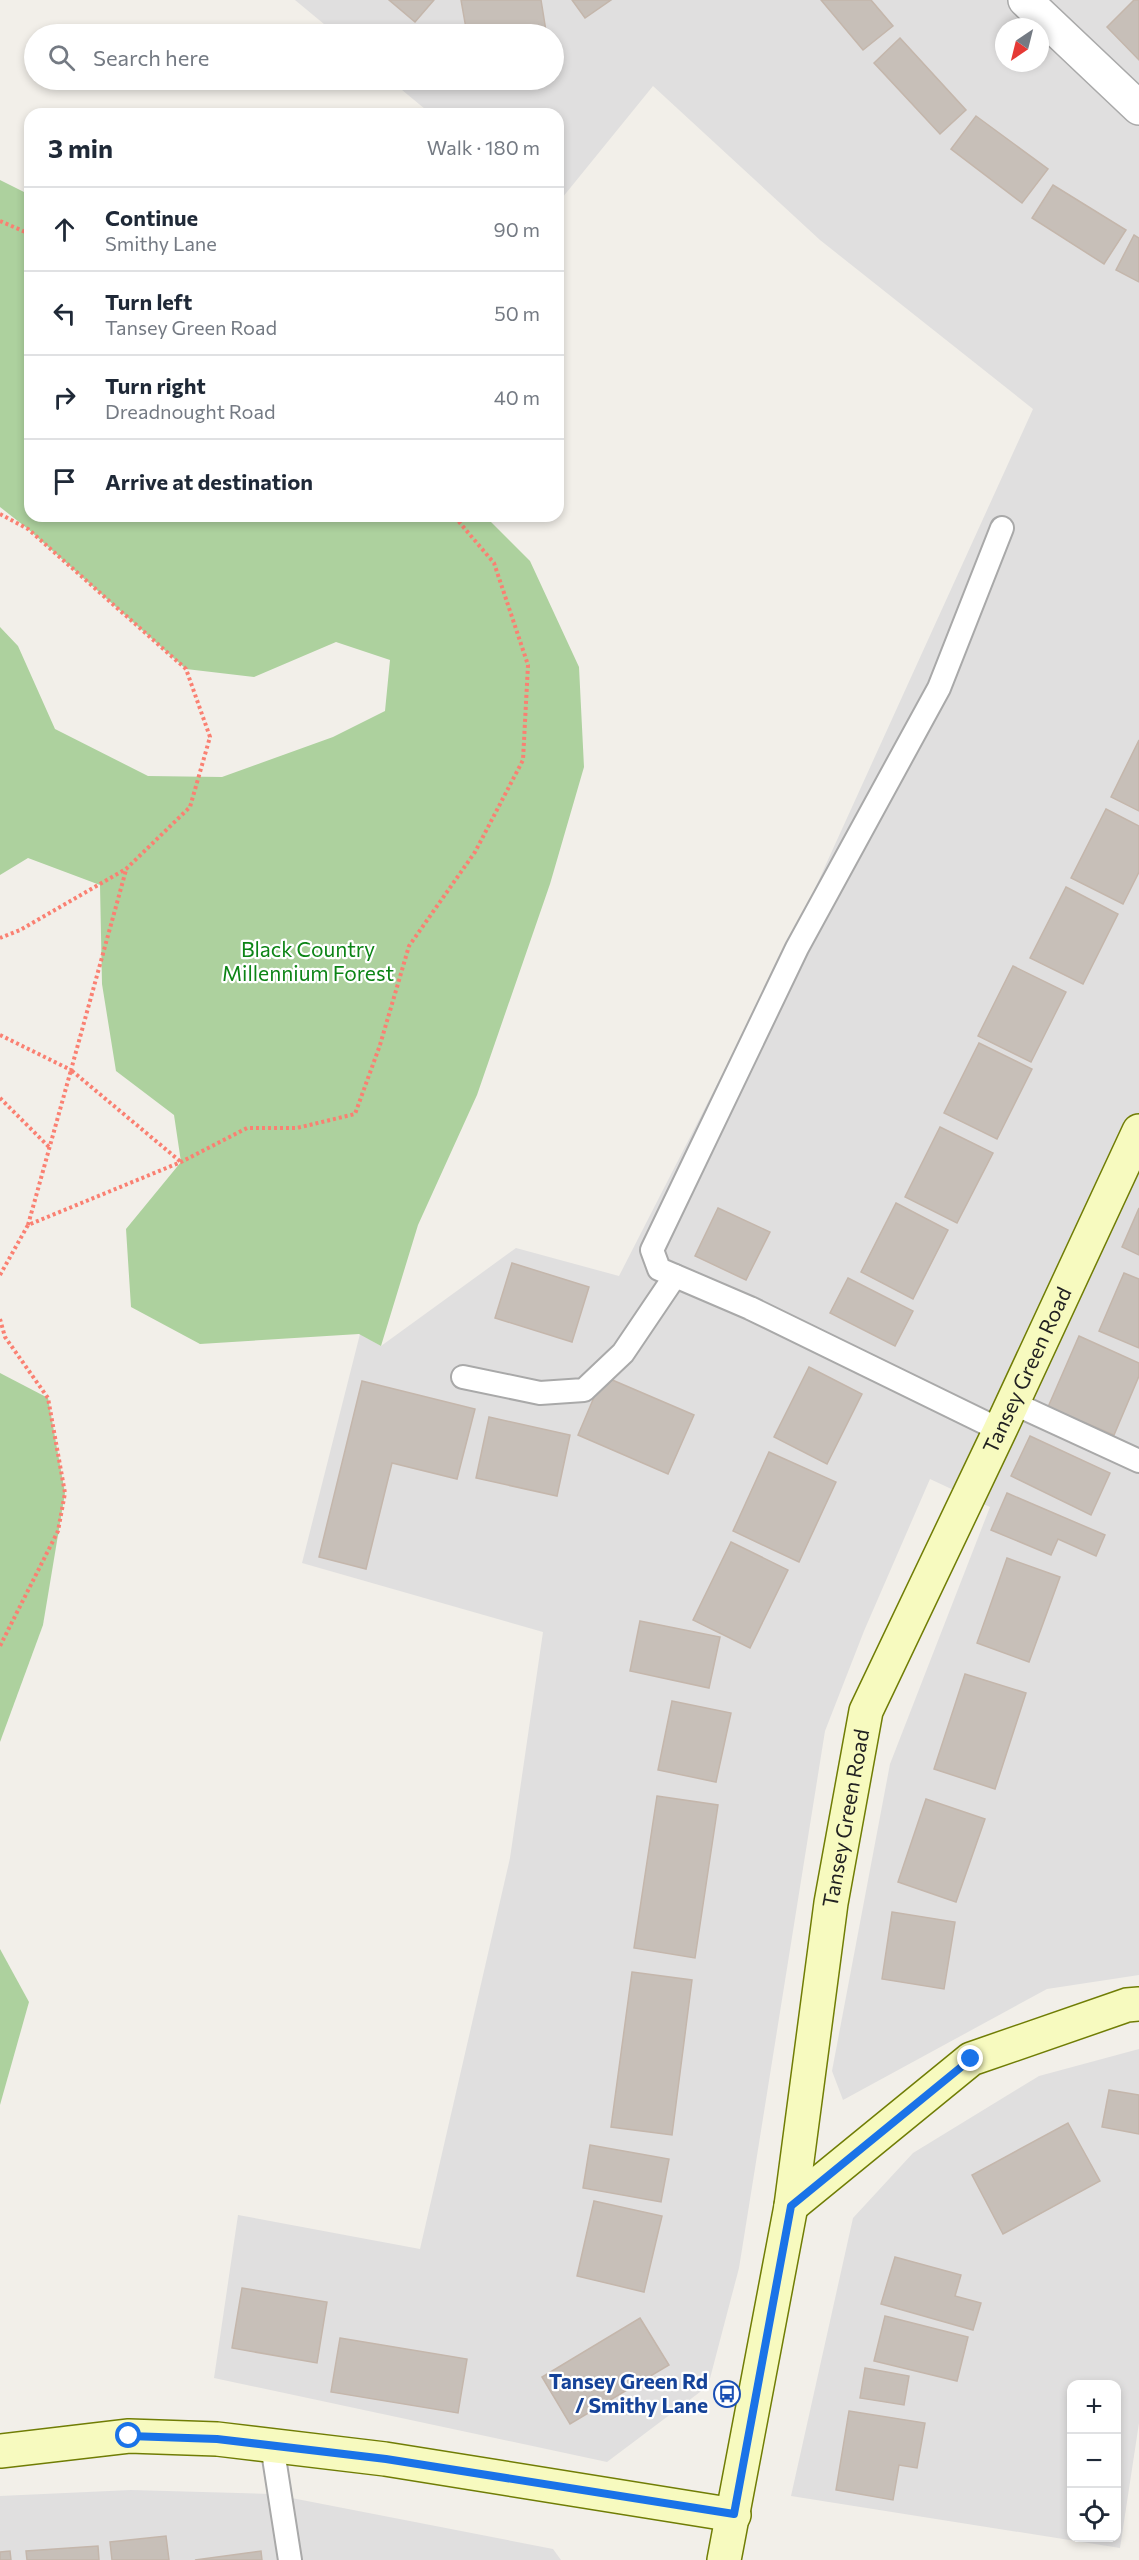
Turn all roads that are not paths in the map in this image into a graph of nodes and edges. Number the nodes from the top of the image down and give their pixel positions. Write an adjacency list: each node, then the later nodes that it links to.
1 (1024, 0): 2 (street)
2 (1139, 108)
3 (1002, 528): 5 (lane)
4 (1139, 1131): 7 (street, Tansey Green Road)
5 (675, 1276): 6 (lane); 7 (lane)
6 (463, 1377)
7 (1006, 1416): 8 (lane); 10 (street, Tansey Green Road)
8 (1139, 1461)
9 (1139, 2004): 10 (street)
10 (791, 2206): 13 (street, Tansey Green Road)
11 (272, 2445): 12 (street); 13 (street); 14 (lane)
12 (0, 2451)
13 (734, 2514): 15 (street, Tansey Green Road)
14 (290, 2560)
15 (724, 2560)

